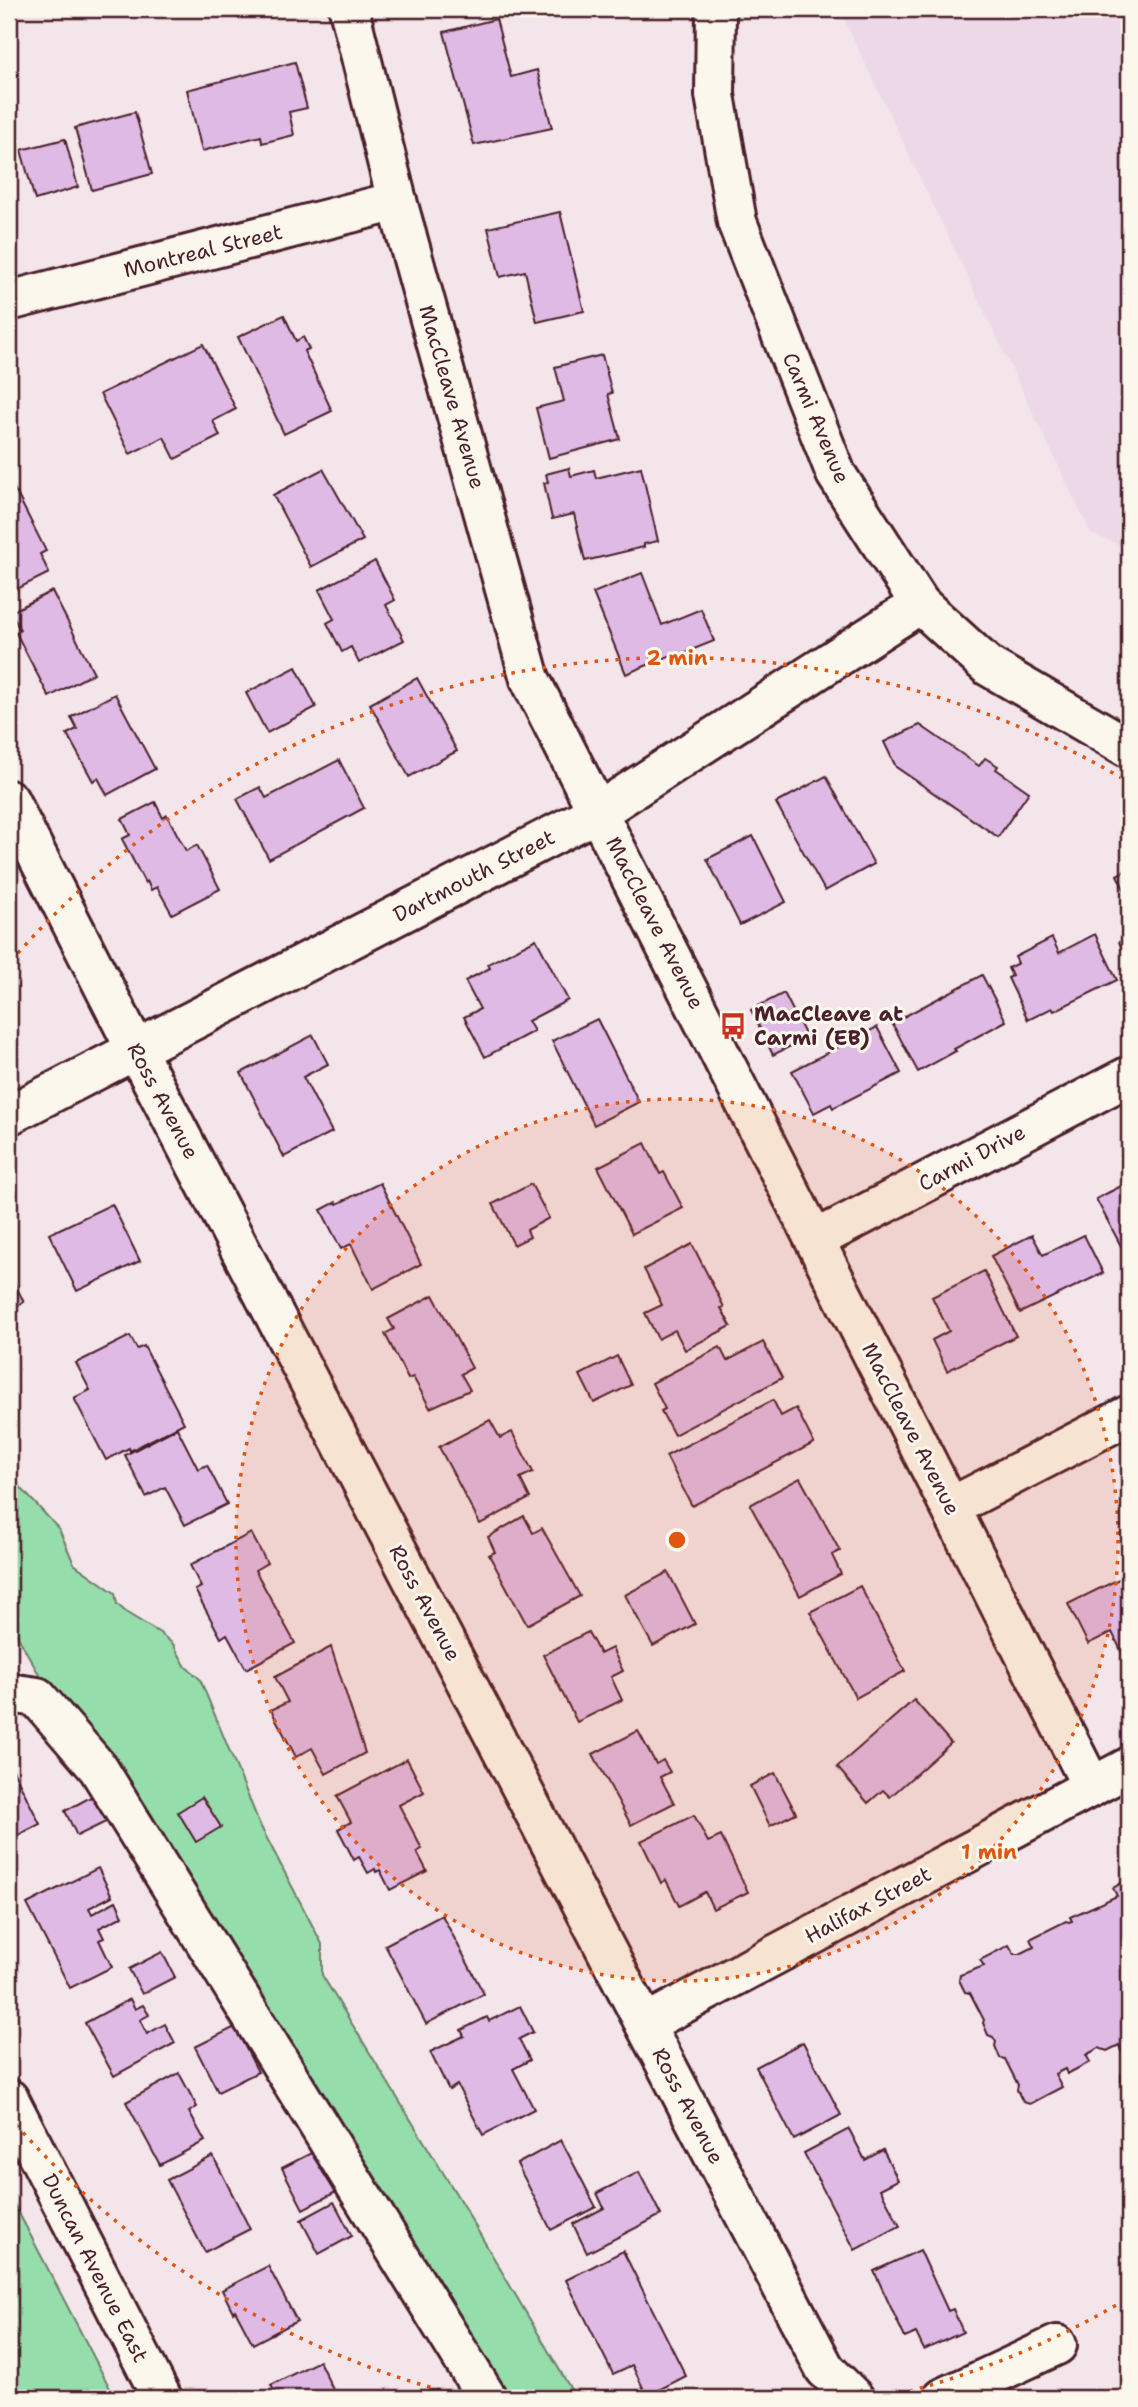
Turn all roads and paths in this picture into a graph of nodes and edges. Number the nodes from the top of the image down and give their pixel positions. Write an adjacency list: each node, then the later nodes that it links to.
1 (349, 9): 3 (street, MacCleave Avenue)
2 (716, 9): 5 (street, Carmi Avenue)
3 (397, 201): 4 (street, Montreal Street); 8 (street, MacCleave Avenue)
4 (9, 301)
5 (920, 604): 6 (street, Carmi Avenue); 8 (street, Dartmouth Street)
6 (1129, 748)
7 (9, 800): 9 (street, Ross Avenue)
8 (598, 812): 9 (street, Dartmouth Street); 12 (street, MacCleave Avenue)
9 (136, 1049): 11 (street, Dartmouth Street); 18 (street, Ross Avenue)
10 (1129, 1076): 12 (street, Carmi Drive)
11 (9, 1115)
12 (815, 1240): 14 (street, MacCleave Avenue)
13 (1129, 1415): 14 (street)
14 (951, 1507): 17 (street, MacCleave Avenue)
15 (9, 1693): 22 (street)
16 (1129, 1767): 17 (street, Halifax Street)
17 (1092, 1787): 18 (street, Halifax Street)
18 (645, 2024): 23 (street, Ross Avenue)
19 (9, 2099): 21 (street, Duncan Avenue East)
20 (1057, 2346): 24 (street)
21 (162, 2398)
22 (487, 2398)
23 (855, 2398)
24 (943, 2398)

